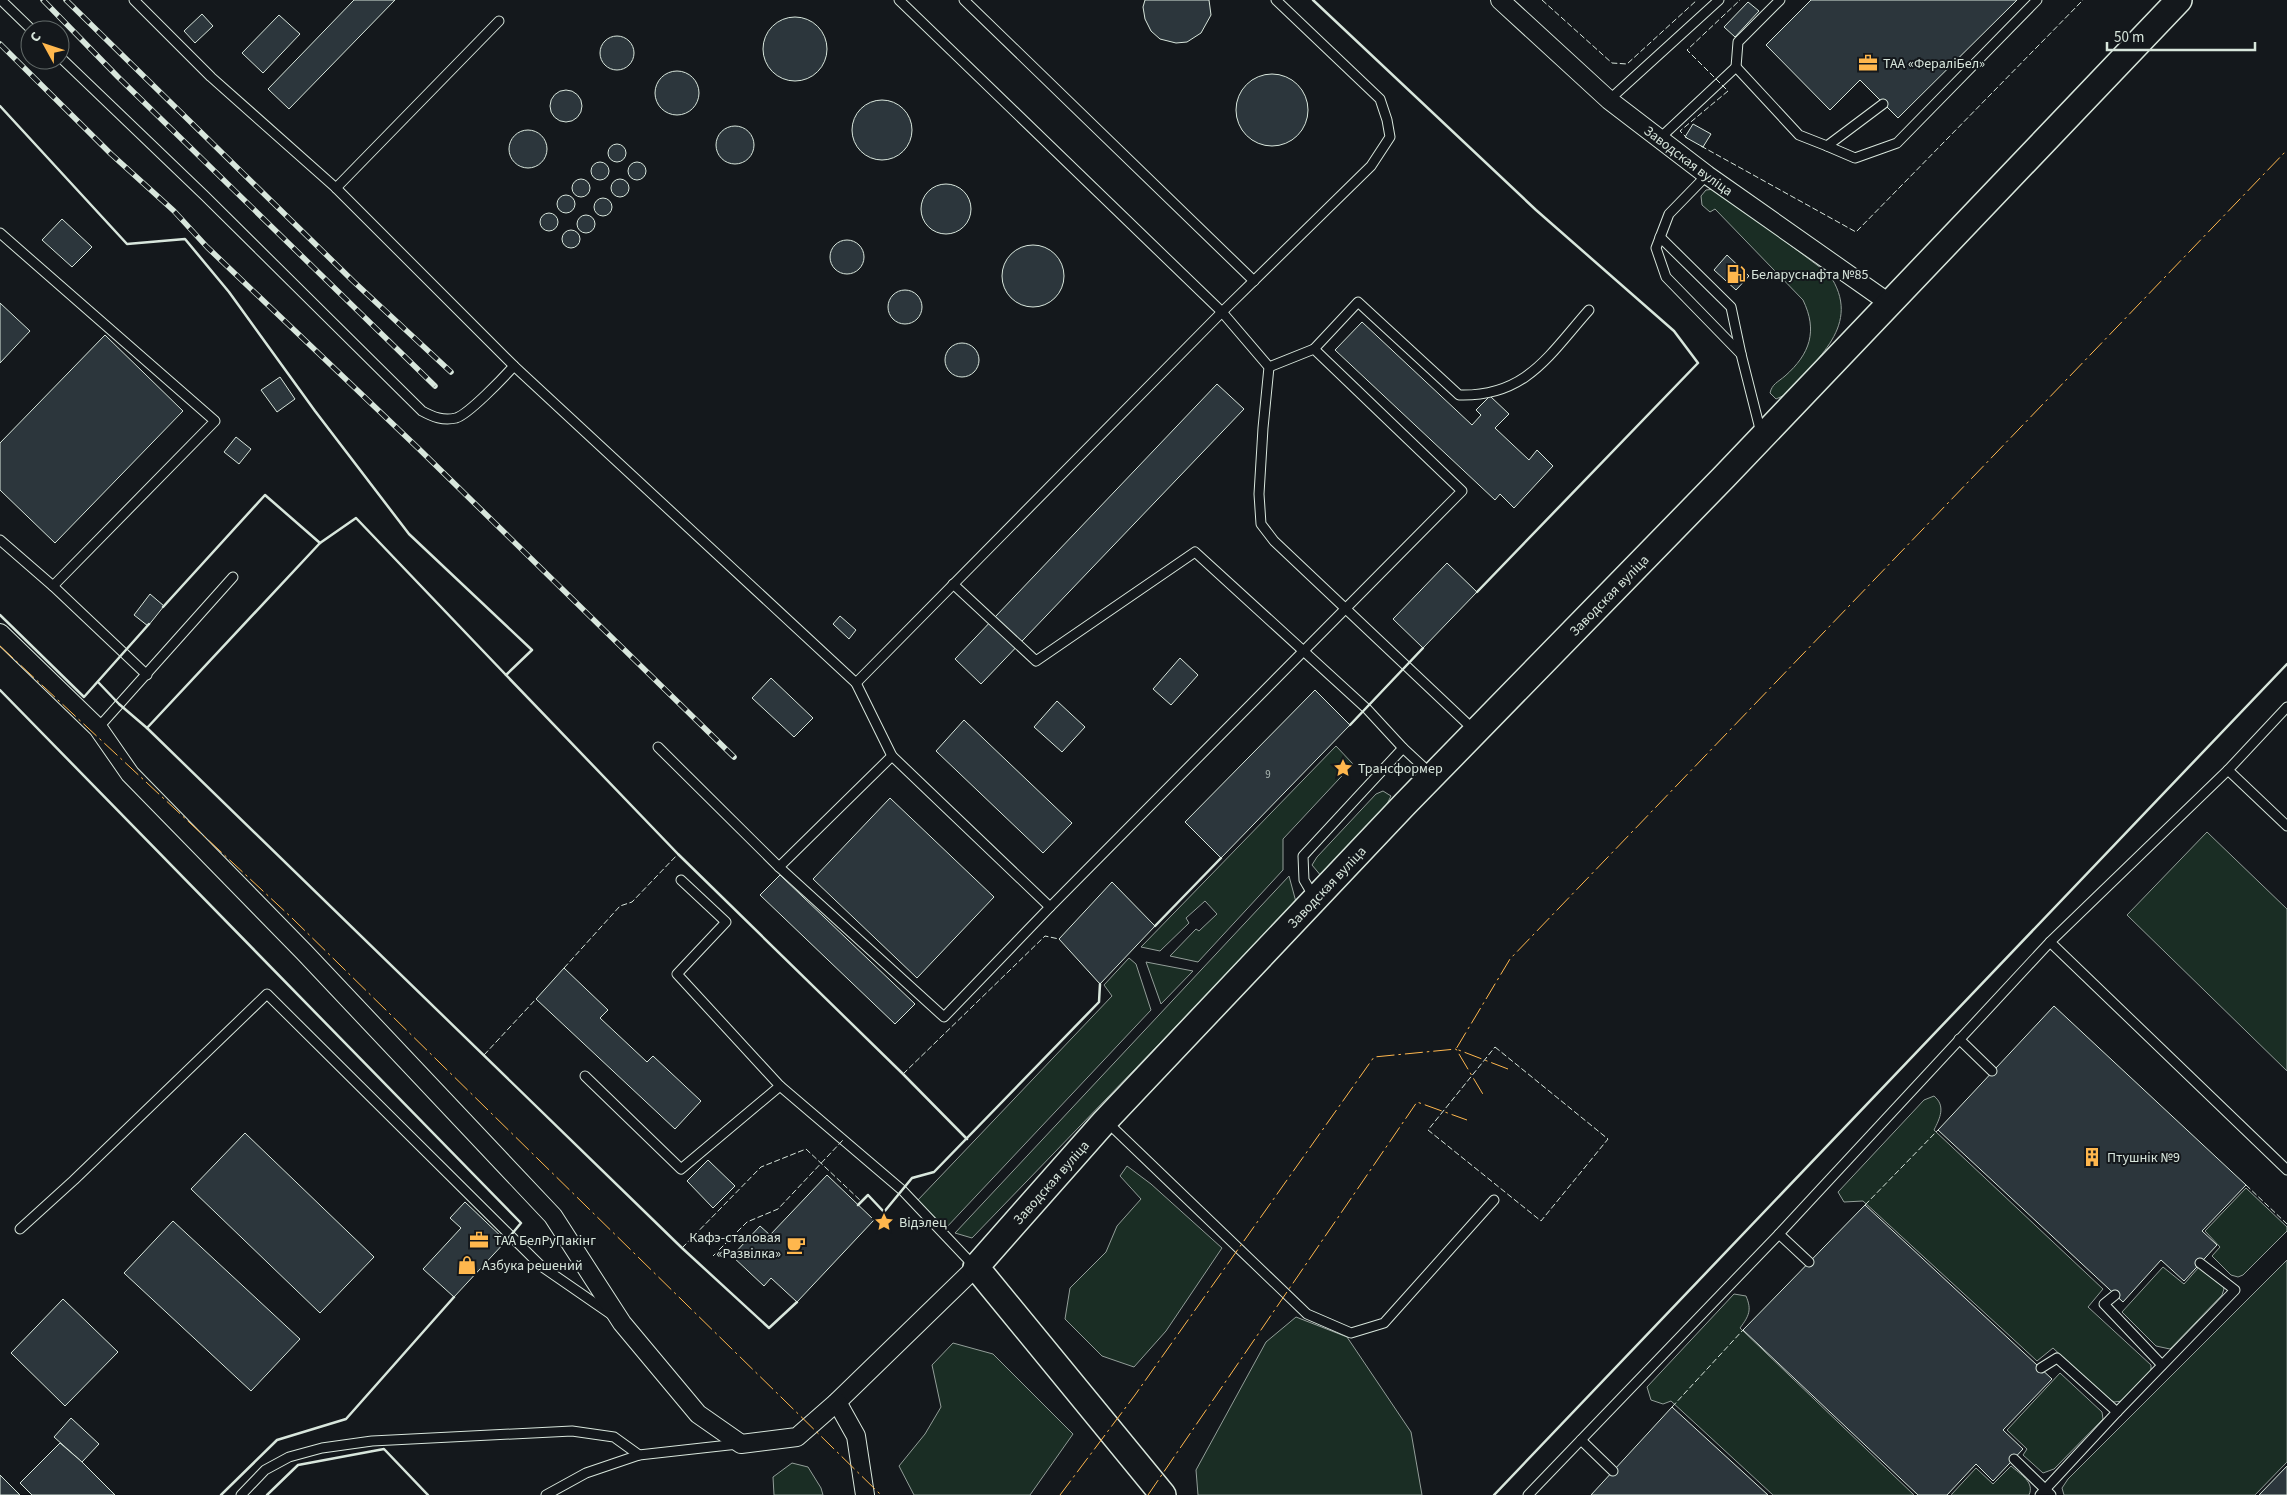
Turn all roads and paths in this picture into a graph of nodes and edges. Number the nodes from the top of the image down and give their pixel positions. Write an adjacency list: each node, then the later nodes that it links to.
1 (1, 0): 11 (lane)
2 (134, 0): 20 (lane)
3 (899, 0): 26 (lane)
4 (964, 0): 23 (lane)
5 (1276, 0): 23 (lane)
6 (1500, 0): 15 (street, Заводская вуліца)
7 (1719, 0): 15 (lane)
8 (1780, 0): 14 (lane)
9 (2037, 0): 18 (lane)
10 (2179, 0): 24 (street, Заводская вуліца)
11 (22, 20)
12 (499, 21): 20 (lane)
13 (70, 66): 29 (lane)
14 (1736, 67): 17 (lane); 18 (lane)
15 (1608, 100): 17 (street, Заводская вуліца)
16 (1884, 104): 18 (lane)
17 (1659, 139): 19 (street, Заводская вуліца)
18 (1827, 146)
19 (1707, 175): 21 (lane); 24 (street, Заводская вуліца)
20 (336, 188): 29 (lane)
21 (1660, 237): 28 (lane); 28 (lane)
22 (2, 239): 35 (lane)
23 (1254, 282): 26 (lane)
24 (1889, 303): 31 (street, Заводская вуліца)
25 (1588, 310): 27 (lane)
26 (1222, 312): 30 (lane); 34 (lane)
27 (1314, 349): 30 (lane); 36 (lane)
28 (1741, 354): 31 (lane)
29 (514, 366): 40 (lane)
30 (1269, 367): 36 (lane)
31 (1762, 436): 43 (street, Заводская вуліца)
32 (0, 540): 35 (lane)
33 (233, 577): 39 (lane)
34 (953, 584): 38 (lane); 40 (lane)
35 (53, 586): 39 (lane)
36 (1345, 609): 38 (lane); 43 (lane)
37 (0, 633): 42 (street)
38 (1303, 651): 45 (lane); 53 (lane)
39 (147, 675): 42 (lane)
40 (856, 683): 46 (lane)
41 (2287, 707): 47 (lane)
42 (98, 728): 68 (street)
43 (1476, 732): 48 (street, Заводская вуліца)
44 (658, 746): 50 (lane)
45 (1403, 748): 48 (lane); 52 (lane)
46 (892, 756): 50 (lane); 53 (lane)
47 (2228, 770): 49 (lane); 54 (lane)
48 (1433, 776): 52 (street, Заводская вуліца)
49 (2287, 826)
50 (779, 867): 53 (lane)
51 (681, 880): 58 (lane)
52 (1315, 899): 59 (street, Заводская вуліца)
53 (1050, 907)
54 (2050, 942): 55 (lane); 60 (lane)
55 (1958, 1038): 56 (lane); 63 (lane)
56 (1992, 1071)
57 (585, 1076): 58 (lane)
58 (780, 1086): 66 (lane)
59 (1105, 1121): 61 (lane); 66 (street, Заводская вуліца)
60 (2287, 1170)
61 (1494, 1200)
62 (20, 1229): 68 (lane)
63 (1780, 1234): 64 (lane); 73 (lane)
64 (1809, 1262)
65 (2200, 1263): 69 (lane)
66 (976, 1267): 71 (street, Заводская вуліца); 82 (street)
67 (2115, 1295): 69 (lane)
68 (622, 1323): 74 (street)
69 (2162, 1364): 72 (lane)
70 (2041, 1368): 72 (lane)
71 (837, 1402): 74 (street, Заводская вуліца); 81 (street)
72 (2116, 1412): 78 (lane)
73 (1581, 1440): 77 (lane); 83 (lane)
74 (741, 1444): 75 (lane)
75 (639, 1455): 79 (lane); 80 (lane)
76 (2014, 1459): 78 (lane)
77 (1613, 1471)
78 (2046, 1493)
79 (242, 1495)
80 (546, 1495)
81 (865, 1495)
82 (1163, 1495)
83 (1528, 1495)

